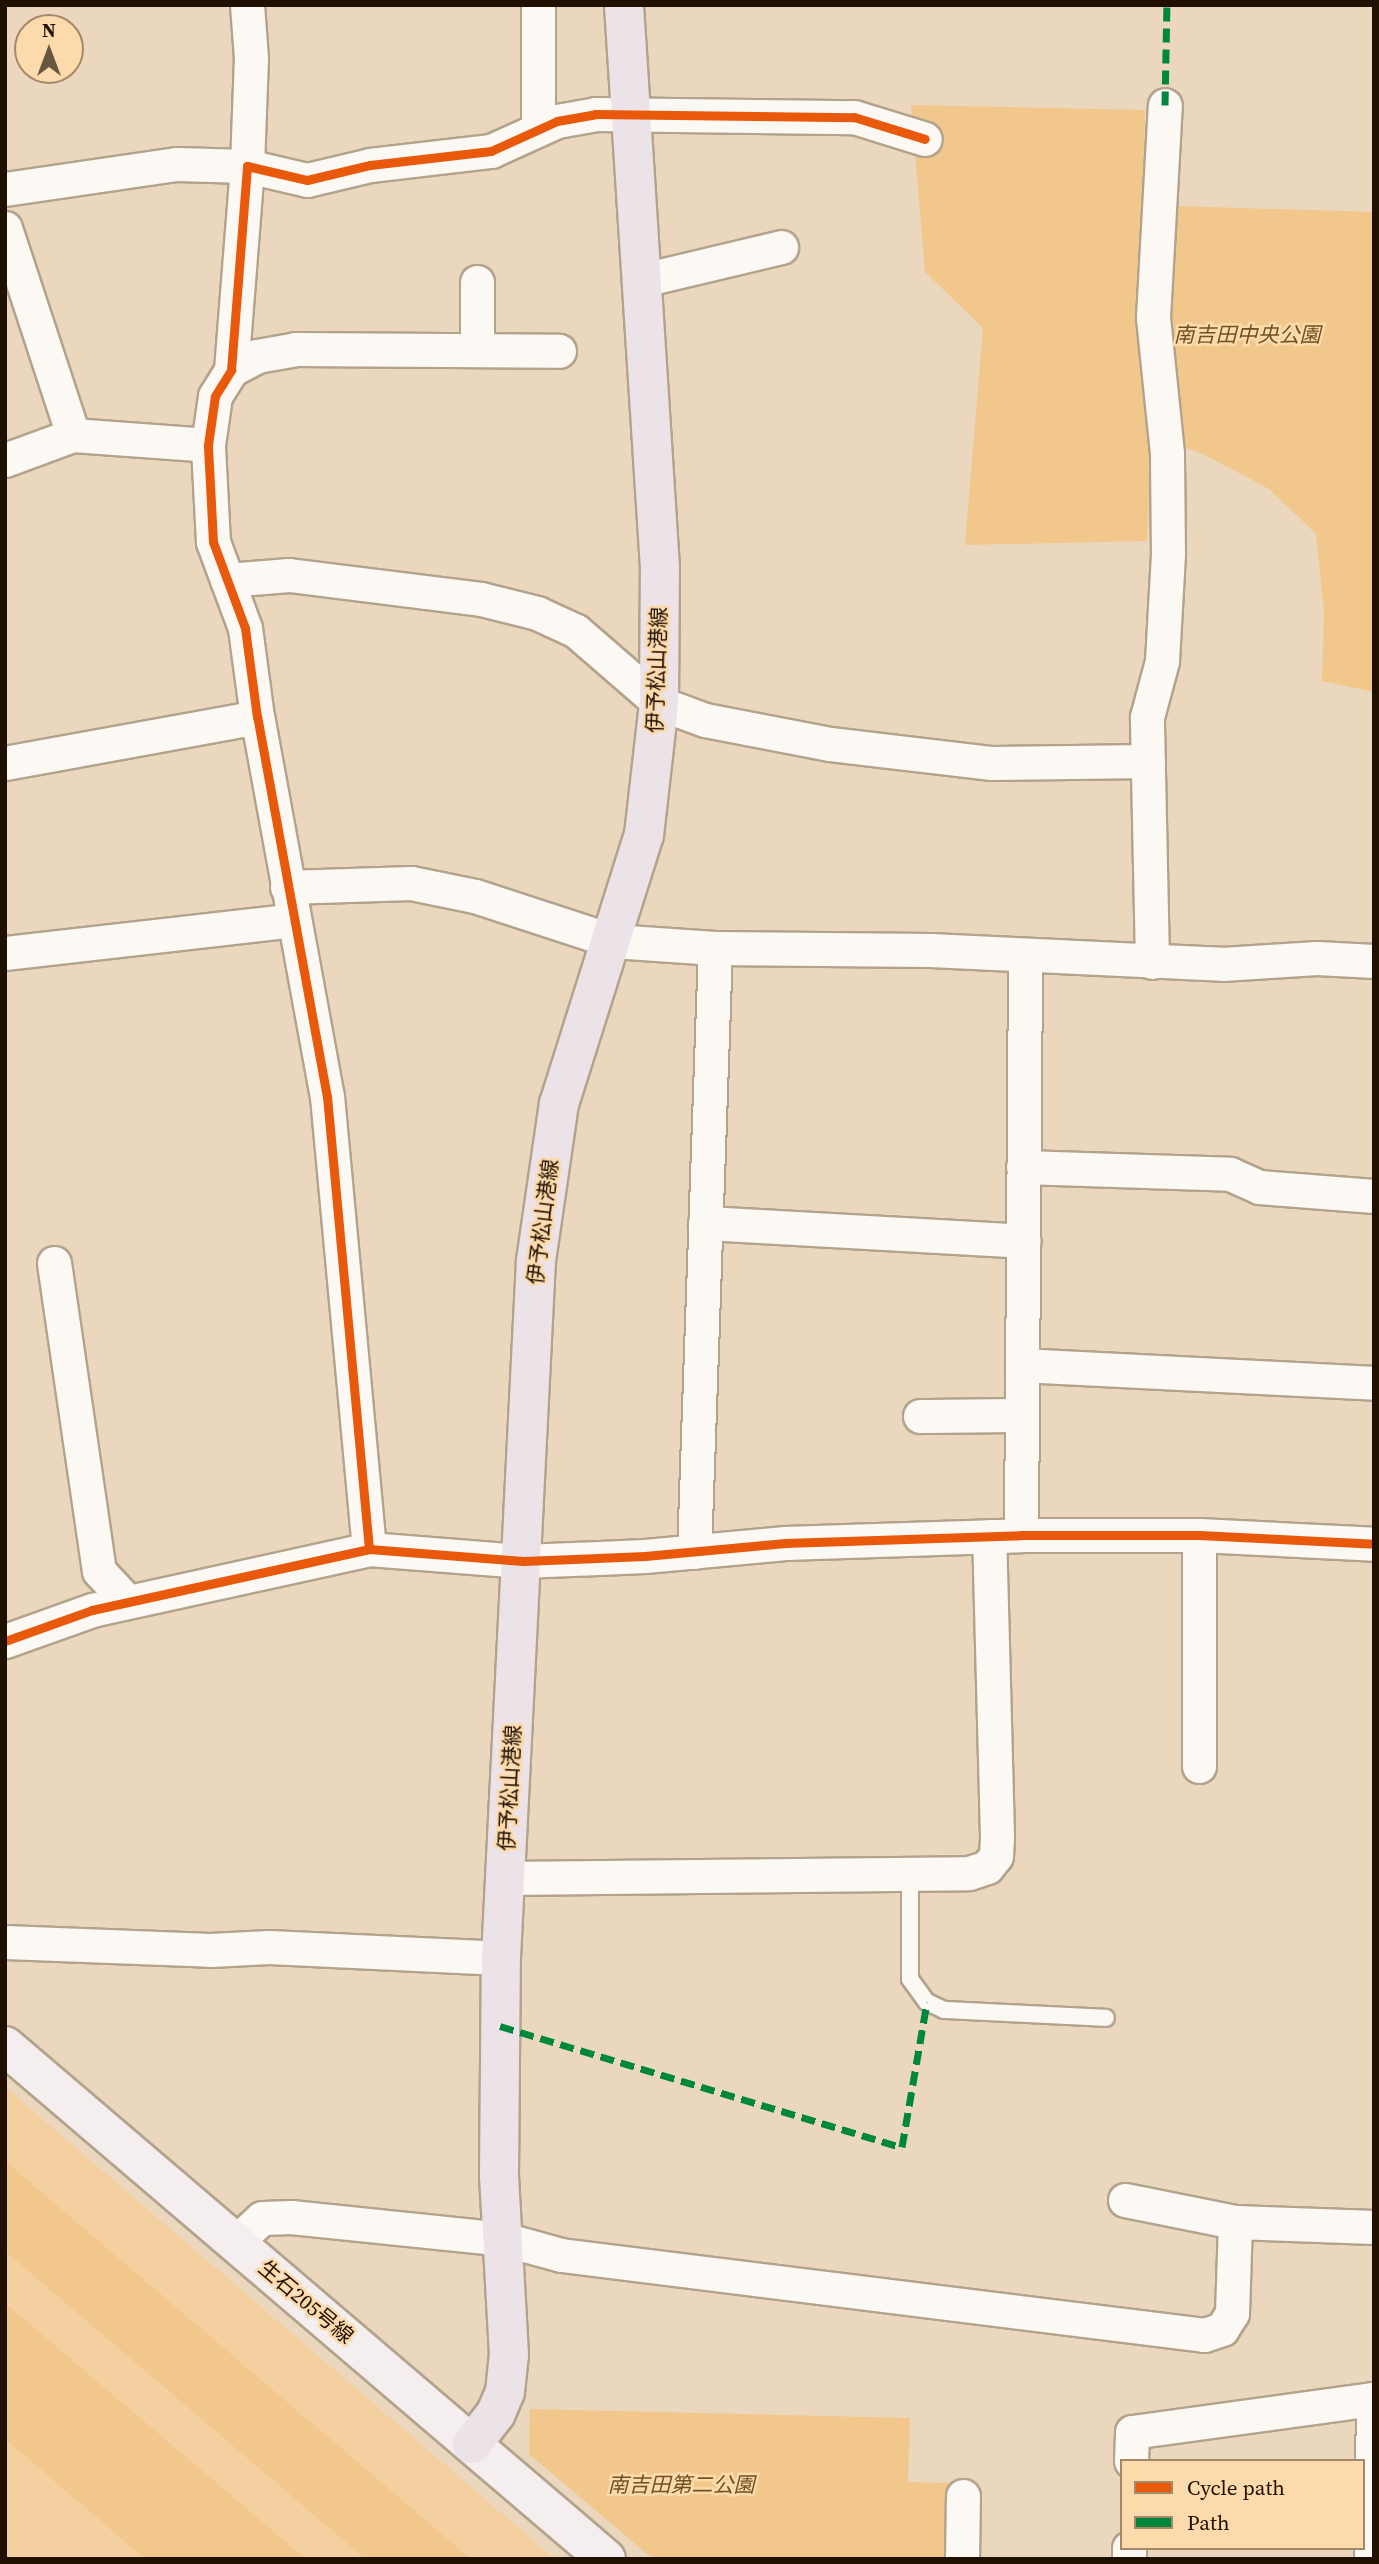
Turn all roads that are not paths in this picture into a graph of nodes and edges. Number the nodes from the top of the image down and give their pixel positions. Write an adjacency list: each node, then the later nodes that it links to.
1 (247, 5): 8 (street)
2 (538, 5): 6 (street)
3 (624, 5): 5 (main road, 伊予松山港線)
4 (1165, 105): 24 (street)
5 (632, 112): 6 (street); 7 (street); 12 (main road, 伊予松山港線)
6 (538, 129): 8 (street)
7 (925, 139)
8 (247, 166): 9 (street); 17 (street)
9 (5, 189)
10 (5, 228): 14 (street)
11 (781, 247): 12 (street)
12 (643, 280): 22 (main road, 伊予松山港線)
13 (477, 282): 15 (street)
14 (14, 284): 18 (street)
15 (477, 350): 16 (street); 17 (street)
16 (559, 351)
17 (231, 370): 19 (street)
18 (73, 436): 19 (street); 20 (street)
19 (208, 445): 21 (street)
20 (5, 460)
21 (227, 580): 22 (street); 23 (street)
22 (659, 703): 24 (street); 28 (main road, 伊予松山港線)
23 (257, 717): 25 (street); 26 (street)
24 (1148, 761): 33 (street)
25 (5, 763)
26 (287, 887): 27 (street); 28 (street)
27 (293, 920): 30 (street); 46 (street)
28 (612, 941): 29 (street); 48 (main road, 伊予松山港線)
29 (715, 948): 31 (street); 36 (street)
30 (5, 953)
31 (1025, 958): 33 (street); 34 (street)
32 (1374, 961): 33 (street)
33 (1152, 962)
34 (1023, 1167): 35 (street); 37 (street)
35 (1374, 1196)
36 (705, 1223): 37 (street); 47 (street)
37 (1023, 1241): 39 (street)
38 (54, 1262): 49 (street)
39 (1022, 1365): 40 (street); 41 (street)
40 (1374, 1383)
41 (1021, 1415): 42 (street); 44 (street)
42 (920, 1416)
43 (1199, 1535): 44 (street); 45 (street); 51 (street)
44 (1005, 1536): 47 (street); 52 (street)
45 (1374, 1544)
46 (369, 1549): 48 (street); 49 (street)
47 (694, 1552): 48 (street)
48 (523, 1561): 53 (main road, 伊予松山港線)
49 (128, 1602): 50 (street)
50 (5, 1640)
51 (1199, 1766)
52 (910, 1873): 53 (street); 56 (lane)
53 (505, 1878): 55 (main road, 伊予松山港線)
54 (5, 1942): 55 (street)
55 (501, 1958): 61 (main road, 伊予松山港線)
56 (1106, 2018)
57 (5, 2046): 62 (street, 生石205号線)
58 (1125, 2200): 59 (street)
59 (1234, 2222): 60 (street); 61 (street)
60 (1374, 2227)
61 (503, 2239): 62 (street); 64 (main road, 伊予松山港線)
62 (236, 2242): 64 (street, 生石205号線)
63 (1374, 2399): 65 (street); 69 (street)
64 (472, 2444): 67 (street, 生石205号線)
65 (1132, 2459)
66 (963, 2496): 68 (street)
67 (606, 2559)
68 (962, 2559)
69 (1371, 2559)

